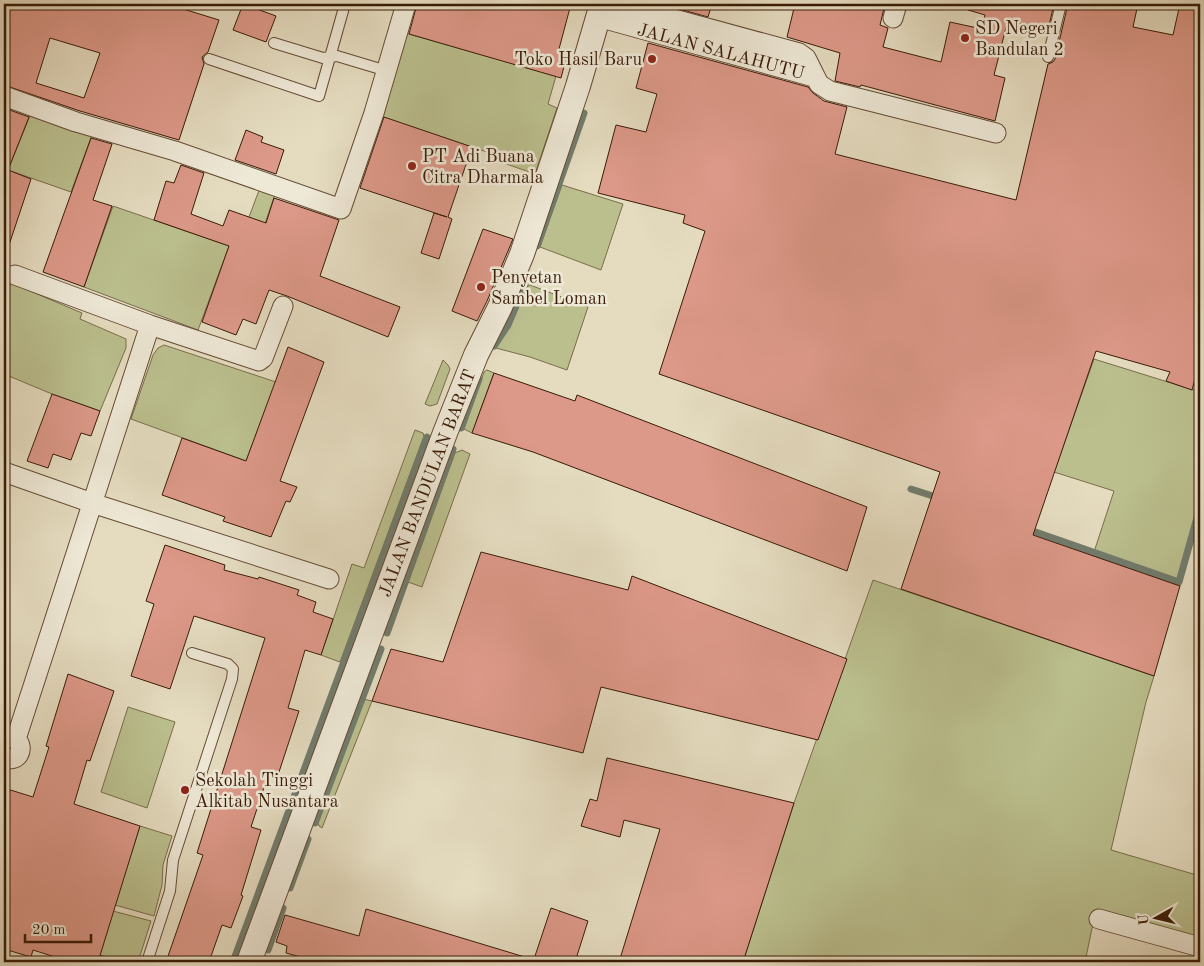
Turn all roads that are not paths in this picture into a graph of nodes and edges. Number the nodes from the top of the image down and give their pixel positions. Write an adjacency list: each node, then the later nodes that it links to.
1 (345, 4): 9 (lane)
2 (406, 4): 12 (street)
3 (619, 4): 6 (street, JALAN SALAHUTU)
4 (1061, 4): 10 (lane)
5 (600, 10): 7 (street, JALAN SALAHUTU); 28 (street, JALAN BANDULAN BARAT)
6 (659, 15): 7 (street); 13 (street, JALAN SALAHUTU)
7 (654, 33): 13 (street, JALAN SALAHUTU)
8 (274, 43): 9 (lane)
9 (330, 57): 11 (lane); 12 (lane)
10 (1048, 57)
11 (209, 60)
12 (387, 70): 14 (street)
13 (814, 77): 15 (street, JALAN SALAHUTU)
14 (4, 96)
15 (996, 133)
16 (15, 275): 18 (street)
17 (283, 306): 18 (street)
18 (150, 325): 20 (street)
19 (4, 472): 20 (street)
20 (92, 503): 21 (street); 23 (street)
21 (329, 579)
22 (192, 653): 27 (lane)
23 (10, 739): 24 (street)
24 (4, 757)
25 (1099, 919): 26 (street)
26 (1200, 947)
27 (147, 962)
28 (249, 962)

